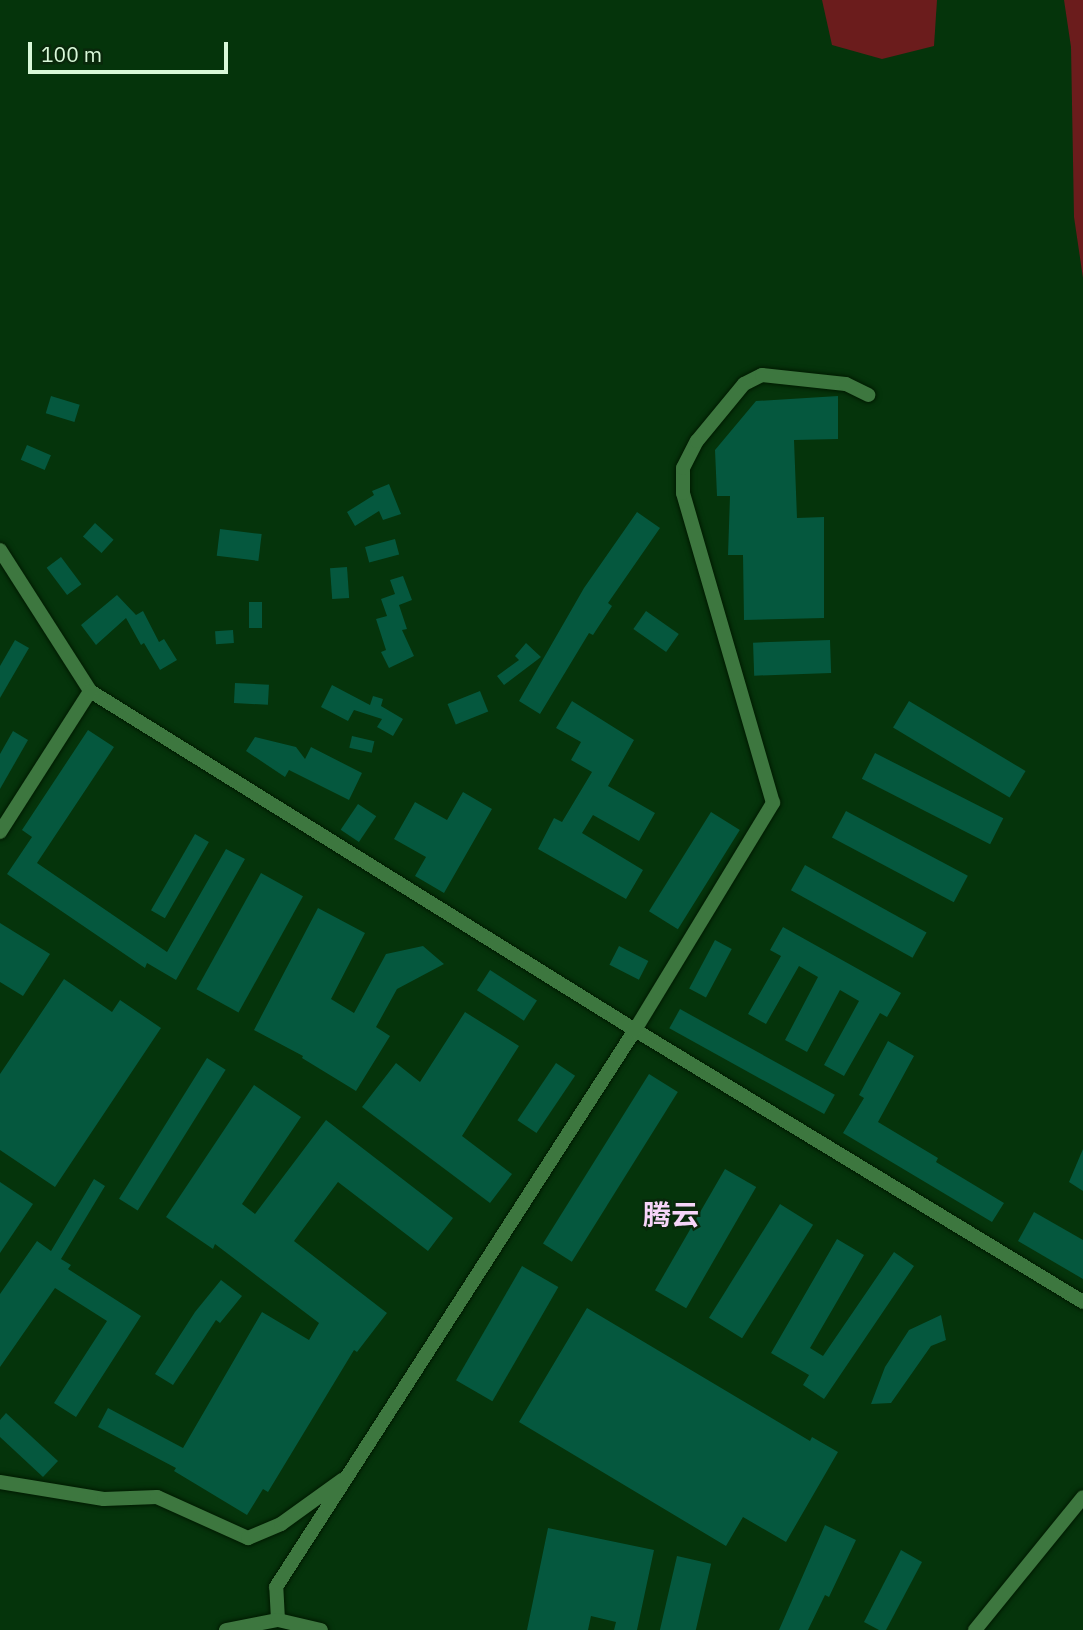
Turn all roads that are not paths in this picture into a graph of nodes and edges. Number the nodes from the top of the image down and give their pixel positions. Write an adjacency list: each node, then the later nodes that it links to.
1 (869, 395): 5 (street)
2 (0, 550): 3 (street)
3 (90, 691): 4 (street); 5 (street)
4 (0, 832)
5 (635, 1030): 6 (street); 7 (street)
6 (1083, 1302)
7 (349, 1475): 8 (street); 10 (street)
8 (0, 1482)
9 (1083, 1497): 13 (street)
10 (278, 1620): 11 (street); 12 (street)
11 (226, 1630)
12 (321, 1630)
13 (975, 1630)

